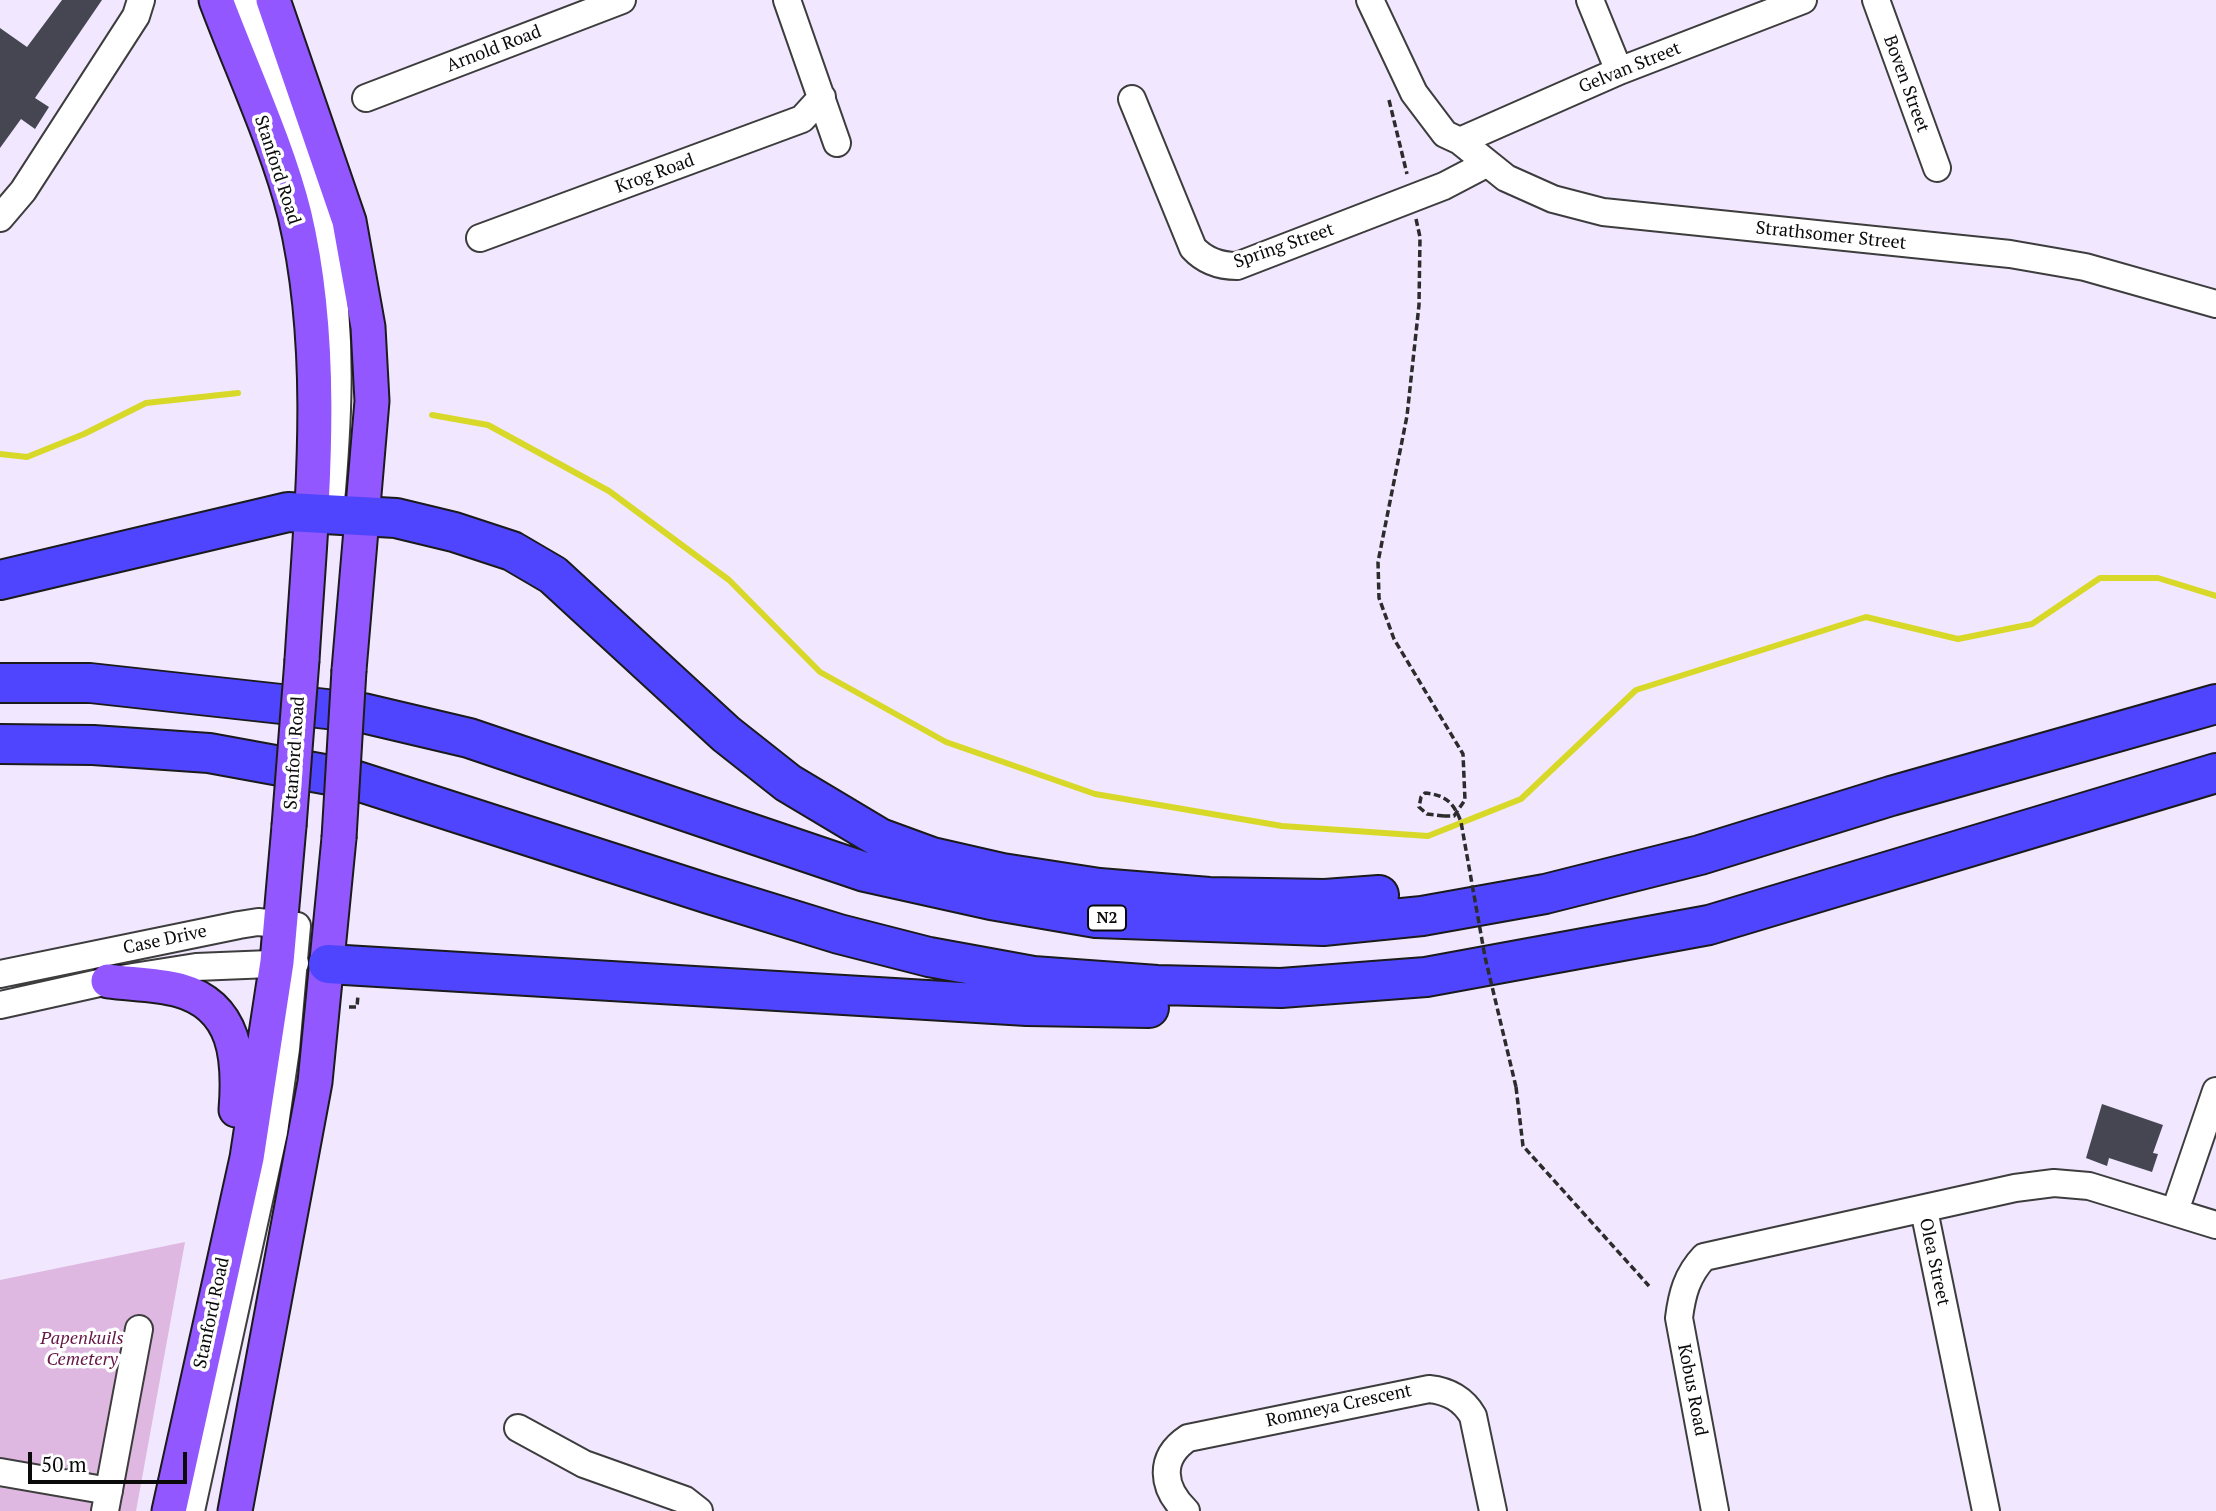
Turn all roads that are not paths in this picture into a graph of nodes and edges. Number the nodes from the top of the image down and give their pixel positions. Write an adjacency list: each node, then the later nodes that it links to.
1 (141, 0): 20 (street)
2 (216, 0): 23 (main road, Stanford Road)
3 (243, 0): 23 (street)
4 (273, 0): 23 (main road, Stanford Road)
5 (622, 0): 14 (street, Arnold Road)
6 (787, 0): 13 (street)
7 (1370, 0): 16 (street)
8 (1389, 0): 16 (street)
9 (1590, 0): 12 (street)
10 (1804, 0): 12 (street, Gelvan Street)
11 (1876, 0): 19 (street, Boven Street)
12 (1619, 71): 16 (street, Gelvan Street)
13 (822, 97): 17 (street); 21 (street, Krog Road)
14 (366, 98)
15 (1132, 99): 18 (street, Spring Street)
16 (1453, 134): 18 (street, Strathsomer Street)
17 (837, 143)
18 (1486, 164): 22 (street, Strathsomer Street)
19 (1937, 167)
20 (0, 218)
21 (480, 238)
22 (2216, 304)
23 (334, 514): 24 (highway); 29 (highway); 31 (main road, Stanford Road, bridge); 32 (main road, Stanford Road, bridge)
24 (0, 580)
25 (0, 683): 29 (highway, N2)
26 (2216, 704): 29 (highway, N2)
27 (0, 744): 30 (highway)
28 (2216, 773): 30 (highway)
29 (1891, 796)
30 (1709, 925): 32 (highway)
31 (289, 926): 32 (main road, Stanford Road); 32 (street, Case Drive); 33 (street, Case Drive)
32 (308, 955): 34 (street, Case Drive); 40 (main road, Stanford Road); 47 (street); 48 (main road, Stanford Road)
33 (0, 974)
34 (108, 981): 35 (street, Case Drive); 40 (main road)
35 (0, 1005)
36 (2216, 1091): 38 (street)
37 (1924, 1210): 38 (street); 41 (street, Olea Street); 53 (street, Olea Street)
38 (2175, 1211): 39 (street)
39 (2216, 1225)
40 (223, 1259): 46 (main road, Stanford Road)
41 (1692, 1271): 52 (street, Kobus Road)
42 (139, 1329): 45 (street)
43 (518, 1429): 49 (street)
44 (0, 1472): 45 (street)
45 (107, 1501)
46 (169, 1511)
47 (191, 1511)
48 (235, 1511)
49 (699, 1511)
50 (1186, 1511): 51 (street, Romneya Crescent)
51 (1493, 1511)
52 (1716, 1511)
53 (1986, 1511)

